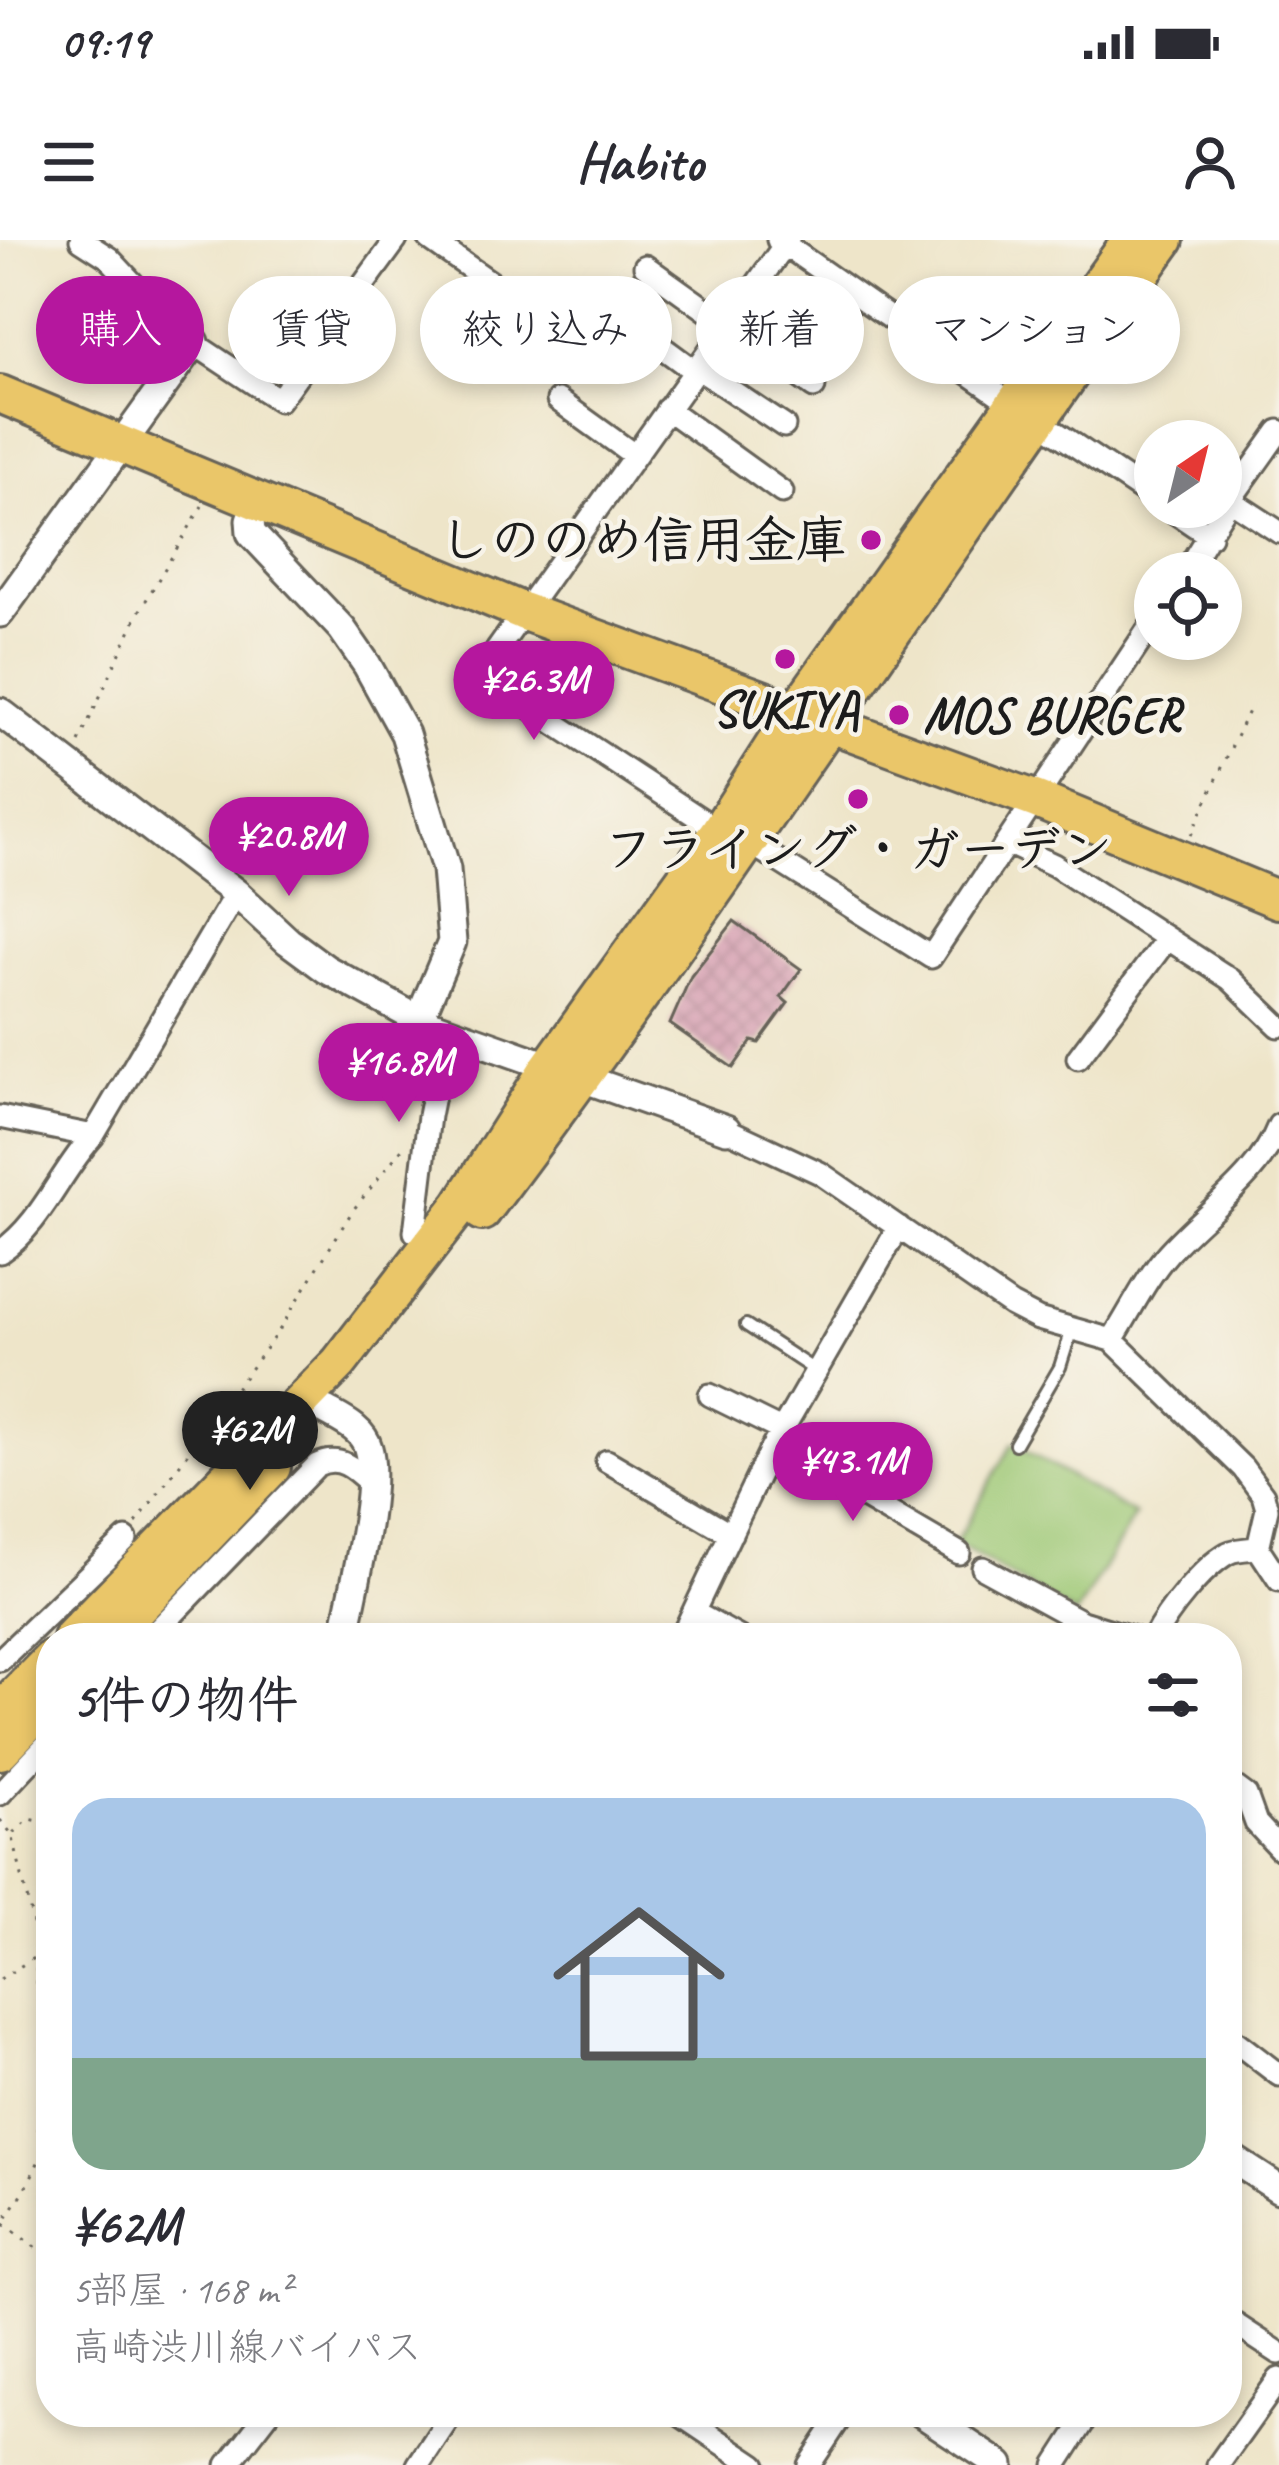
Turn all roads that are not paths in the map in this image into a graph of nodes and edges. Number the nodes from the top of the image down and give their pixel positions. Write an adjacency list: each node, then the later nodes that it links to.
1 (81, 240): 8 (street)
2 (396, 240): 12 (street)
3 (430, 240): 9 (street)
4 (1131, 240): 21 (main road)
5 (1165, 240): 21 (main road)
6 (784, 242): 10 (street); 21 (street)
7 (645, 266): 11 (street)
8 (126, 276)
9 (482, 276)
10 (761, 276)
11 (696, 303)
12 (204, 349)
13 (672, 352): 14 (street)
14 (695, 368): 20 (street); 22 (street)
15 (163, 384): 24 (street)
16 (810, 384): 17 (street)
17 (814, 387)
18 (0, 394): 24 (main road)
19 (558, 400): 25 (street)
20 (667, 410): 25 (street); 29 (street)
21 (1025, 412): 27 (street); 41 (main road)
22 (784, 426)
23 (1279, 431): 26 (street)
24 (120, 442): 30 (main road); 38 (street)
25 (634, 454): 37 (street)
26 (1272, 460): 28 (street)
27 (1134, 485)
28 (1242, 489)
29 (782, 492)
30 (256, 502): 37 (main road); 48 (street)
31 (1242, 508): 34 (street)
32 (1198, 528): 35 (street)
33 (1214, 528): 35 (street)
34 (1279, 532)
35 (1210, 536): 36 (street)
36 (1199, 552)
37 (522, 611): 41 (main road); 43 (street)
38 (0, 613)
39 (1134, 651): 42 (street)
40 (0, 712): 45 (street)
41 (812, 717): 42 (main road); 43 (main road)
42 (1037, 800): 44 (street); 46 (main road)
43 (733, 836): 44 (street); 52 (main road)
44 (1009, 844): 47 (street)
45 (236, 893): 48 (street); 56 (street)
46 (1279, 899)
47 (1166, 940): 49 (street); 51 (street)
48 (419, 1020): 50 (street)
49 (1279, 1026)
50 (446, 1029): 52 (street); 58 (street)
51 (1078, 1058)
52 (566, 1073): 55 (street); 65 (main road); 79 (main road)
53 (0, 1117): 56 (street)
54 (1279, 1125): 62 (street)
55 (726, 1129): 57 (street)
56 (93, 1136): 59 (street)
57 (899, 1227): 61 (street); 63 (street)
58 (415, 1232)
59 (0, 1252)
60 (746, 1325): 63 (lane)
61 (1072, 1329): 62 (street); 67 (lane)
62 (1112, 1340): 73 (street)
63 (816, 1371): 66 (street)
64 (710, 1395): 66 (street)
65 (326, 1411): 70 (street); 80 (main road)
66 (782, 1430): 68 (street)
67 (1015, 1444)
68 (769, 1454): 71 (street); 74 (street)
69 (607, 1461): 71 (street)
70 (370, 1484): 81 (street); 82 (street)
71 (731, 1534): 77 (street)
72 (126, 1538): 78 (street)
73 (1258, 1548): 76 (street); 86 (street)
74 (958, 1553)
75 (983, 1568): 85 (street)
76 (1279, 1580)
77 (695, 1613): 83 (street); 84 (street)
78 (38, 1623)
79 (86, 1623)
80 (123, 1623)
81 (164, 1623)
82 (347, 1623)
83 (690, 1623)
84 (713, 1623)
85 (1085, 1623)
86 (1162, 1623)
87 (36, 1625): 88 (street)
88 (0, 1660)
89 (36, 1674): 90 (main road)
90 (0, 1711)
91 (36, 1714): 92 (main road)
92 (0, 1751)
93 (36, 1756): 95 (street)
94 (1242, 1792): 96 (street)
95 (0, 1793)
96 (1279, 1848)
97 (1242, 2047): 98 (street)
98 (1279, 2075)
99 (1242, 2165): 100 (street)
100 (1279, 2189)
101 (1242, 2329): 102 (street)
102 (1279, 2353)
103 (1279, 2379): 116 (street)
104 (254, 2427): 110 (street)
105 (443, 2427): 111 (street)
106 (698, 2427): 112 (street)
107 (834, 2427): 113 (street)
108 (943, 2427): 114 (street)
109 (1080, 2427): 115 (street)
110 (230, 2465)
111 (418, 2465)
112 (755, 2465)
113 (809, 2465)
114 (1000, 2465)
115 (1056, 2465)
116 (1218, 2465)

